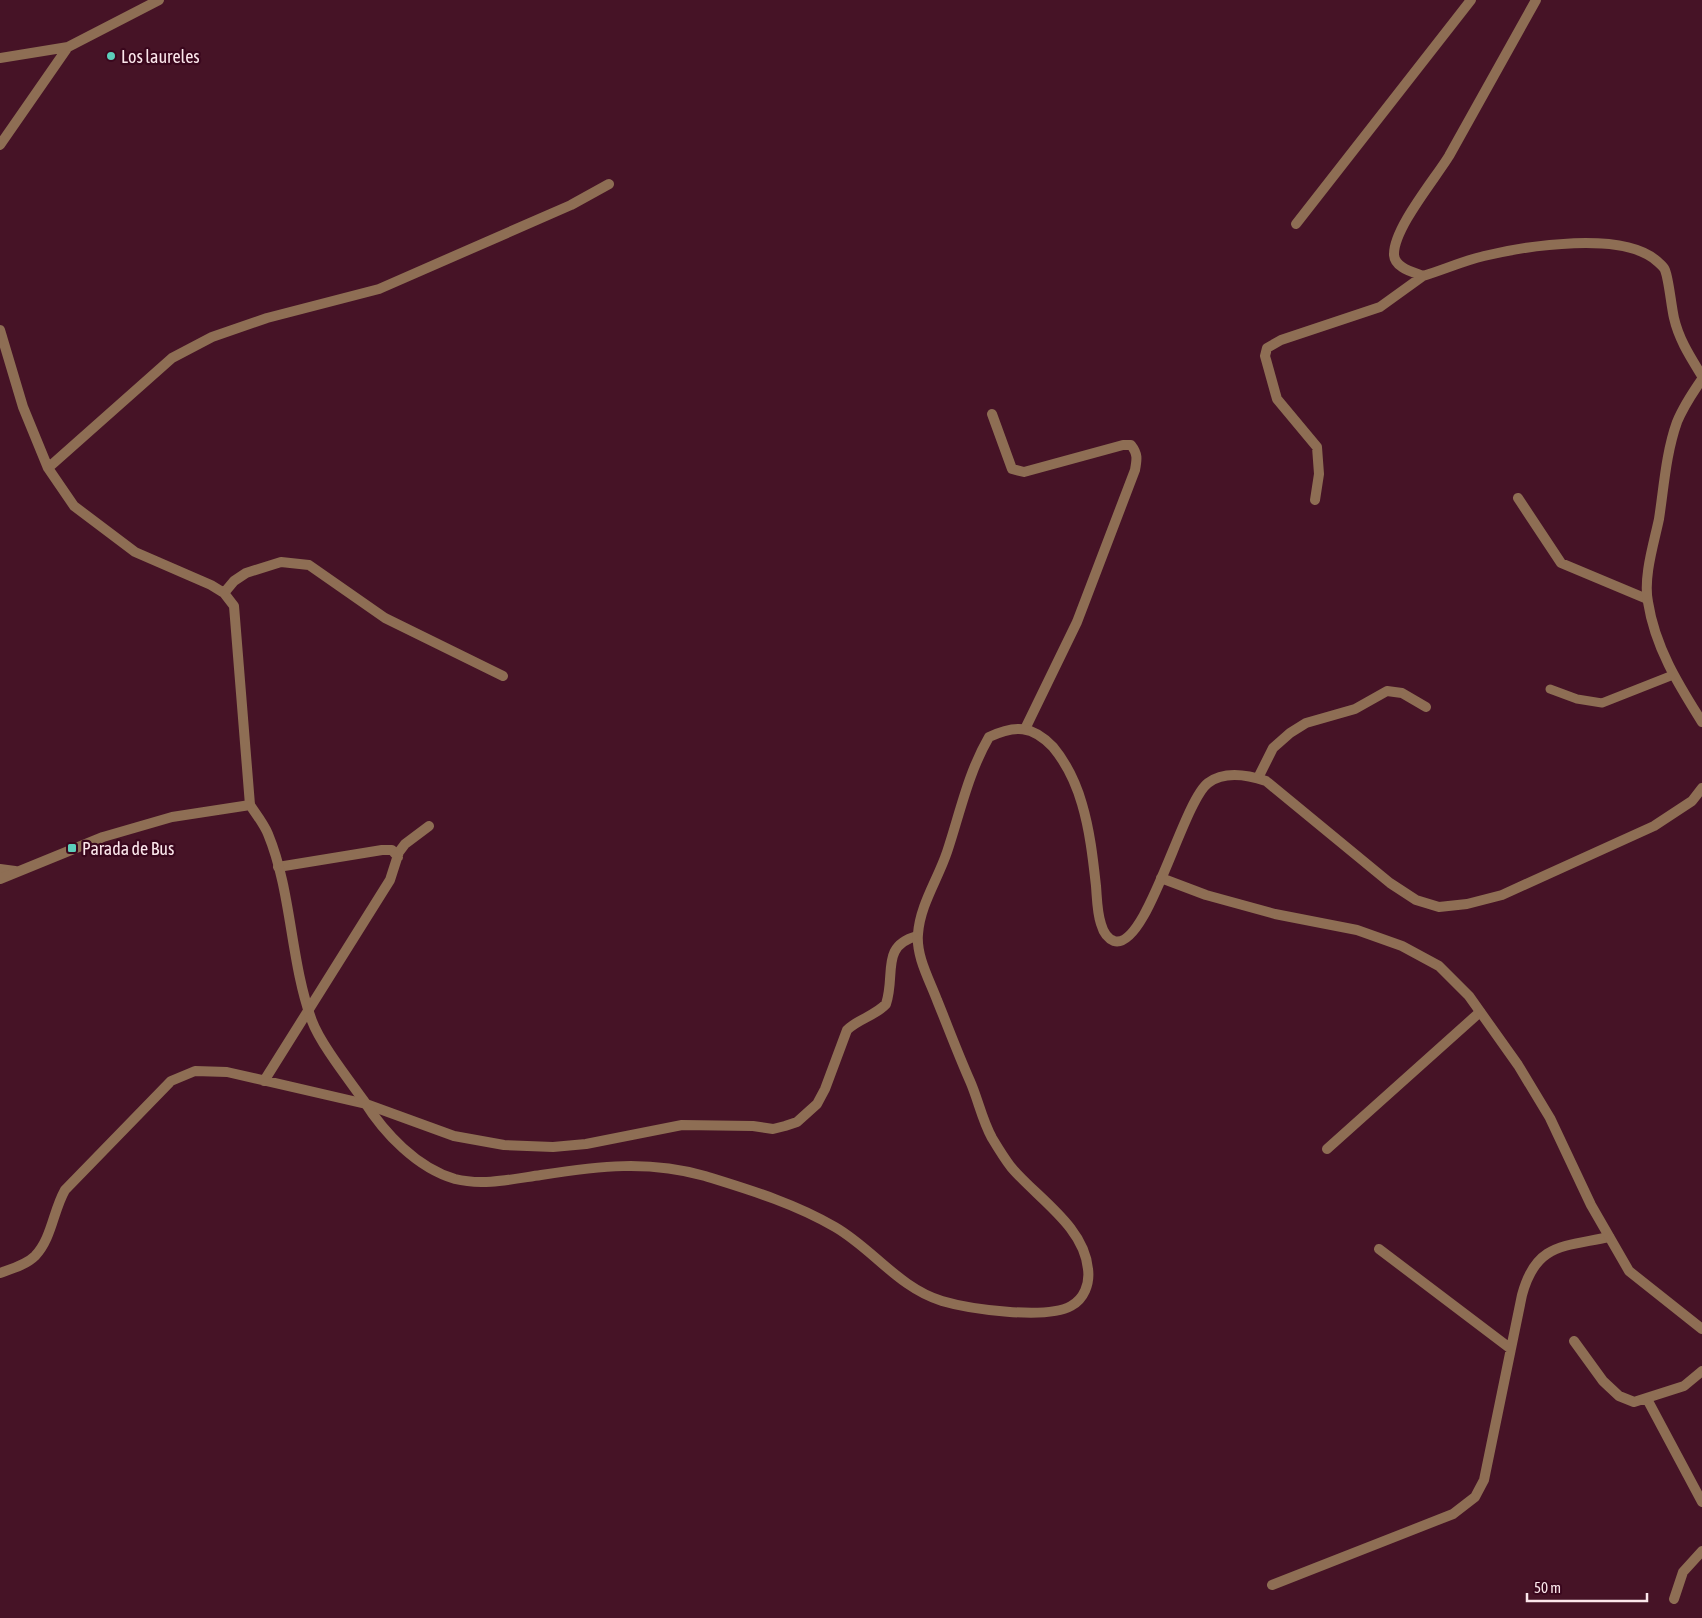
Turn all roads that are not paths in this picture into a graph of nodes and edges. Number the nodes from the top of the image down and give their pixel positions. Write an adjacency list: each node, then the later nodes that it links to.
1 (159, 0): 4 (street)
2 (1471, 0): 8 (street)
3 (1536, 0): 9 (street)
4 (68, 47): 5 (street); 6 (street)
5 (0, 58)
6 (0, 145)
7 (609, 184): 13 (street)
8 (1296, 224)
9 (1423, 276): 11 (street); 15 (street)
10 (0, 330): 13 (street)
11 (1702, 378): 17 (street)
12 (992, 414): 23 (street)
13 (48, 468): 16 (street)
14 (1518, 498): 17 (street)
15 (1315, 500)
16 (224, 593): 19 (street); 26 (street)
17 (1647, 599): 18 (street)
18 (1673, 675): 20 (lane); 22 (street)
19 (503, 676)
20 (1550, 689)
21 (1426, 707): 24 (street)
22 (1702, 722)
23 (1025, 729): 32 (street); 34 (street)
24 (1258, 778): 25 (street); 32 (street)
25 (1702, 788)
26 (250, 805): 29 (street); 31 (street)
27 (429, 826): 28 (street)
28 (398, 857): 29 (street); 35 (street)
29 (278, 867): 35 (street)
30 (0, 869): 31 (street)
31 (15, 871): 33 (street)
32 (1161, 878): 36 (street)
33 (0, 879)
34 (917, 936): 38 (street); 38 (street)
35 (308, 1008): 37 (street); 38 (street)
36 (1480, 1012): 39 (street); 40 (street)
37 (264, 1080): 38 (street); 42 (street)
38 (366, 1104)
39 (1327, 1149)
40 (1610, 1237): 43 (street); 45 (street)
41 (1379, 1249): 45 (street)
42 (0, 1273)
43 (1702, 1329)
44 (1574, 1341): 47 (street)
45 (1511, 1349): 50 (street)
46 (1702, 1371): 47 (street)
47 (1647, 1399): 48 (street)
48 (1702, 1502)
49 (1702, 1551): 51 (street)
50 (1272, 1585)
51 (1674, 1599)

